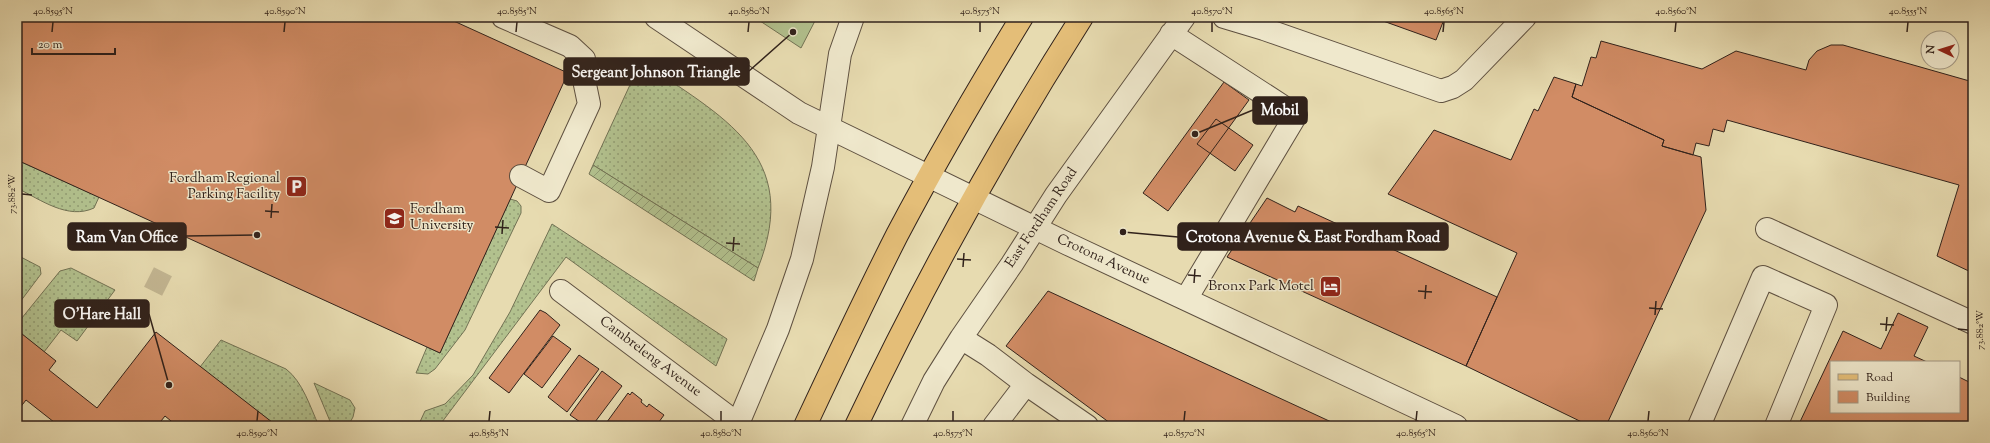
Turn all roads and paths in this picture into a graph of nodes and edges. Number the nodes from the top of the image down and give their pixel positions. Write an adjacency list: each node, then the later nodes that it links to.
1 (503, 17): 12 (street)
2 (656, 17): 11 (street, Crotona Avenue)
3 (853, 17): 11 (street)
4 (1022, 17): 21 (main road)
5 (1082, 17): 22 (main road)
6 (1184, 17): 10 (street, East Fordham Road)
7 (1224, 17): 9 (street)
8 (1517, 21): 9 (street)
9 (1268, 23)
10 (1171, 34): 13 (street, East Fordham Road); 16 (street)
11 (829, 127): 13 (street, Crotona Avenue); 20 (street)
12 (521, 176)
13 (1035, 229): 16 (street, Crotona Avenue); 18 (street, East Fordham Road)
14 (1767, 229): 17 (street)
15 (562, 291): 20 (street, Cambreleng Avenue)
16 (1186, 299): 26 (street, Crotona Avenue)
17 (1973, 323)
18 (961, 338): 19 (street); 23 (street, East Fordham Road)
19 (1026, 384): 24 (street); 25 (street)
20 (737, 425)
21 (804, 426)
22 (856, 426)
23 (912, 426)
24 (994, 426)
25 (1087, 426)
26 (1456, 426)
27 (1699, 426): 28 (street)
28 (1776, 426)

